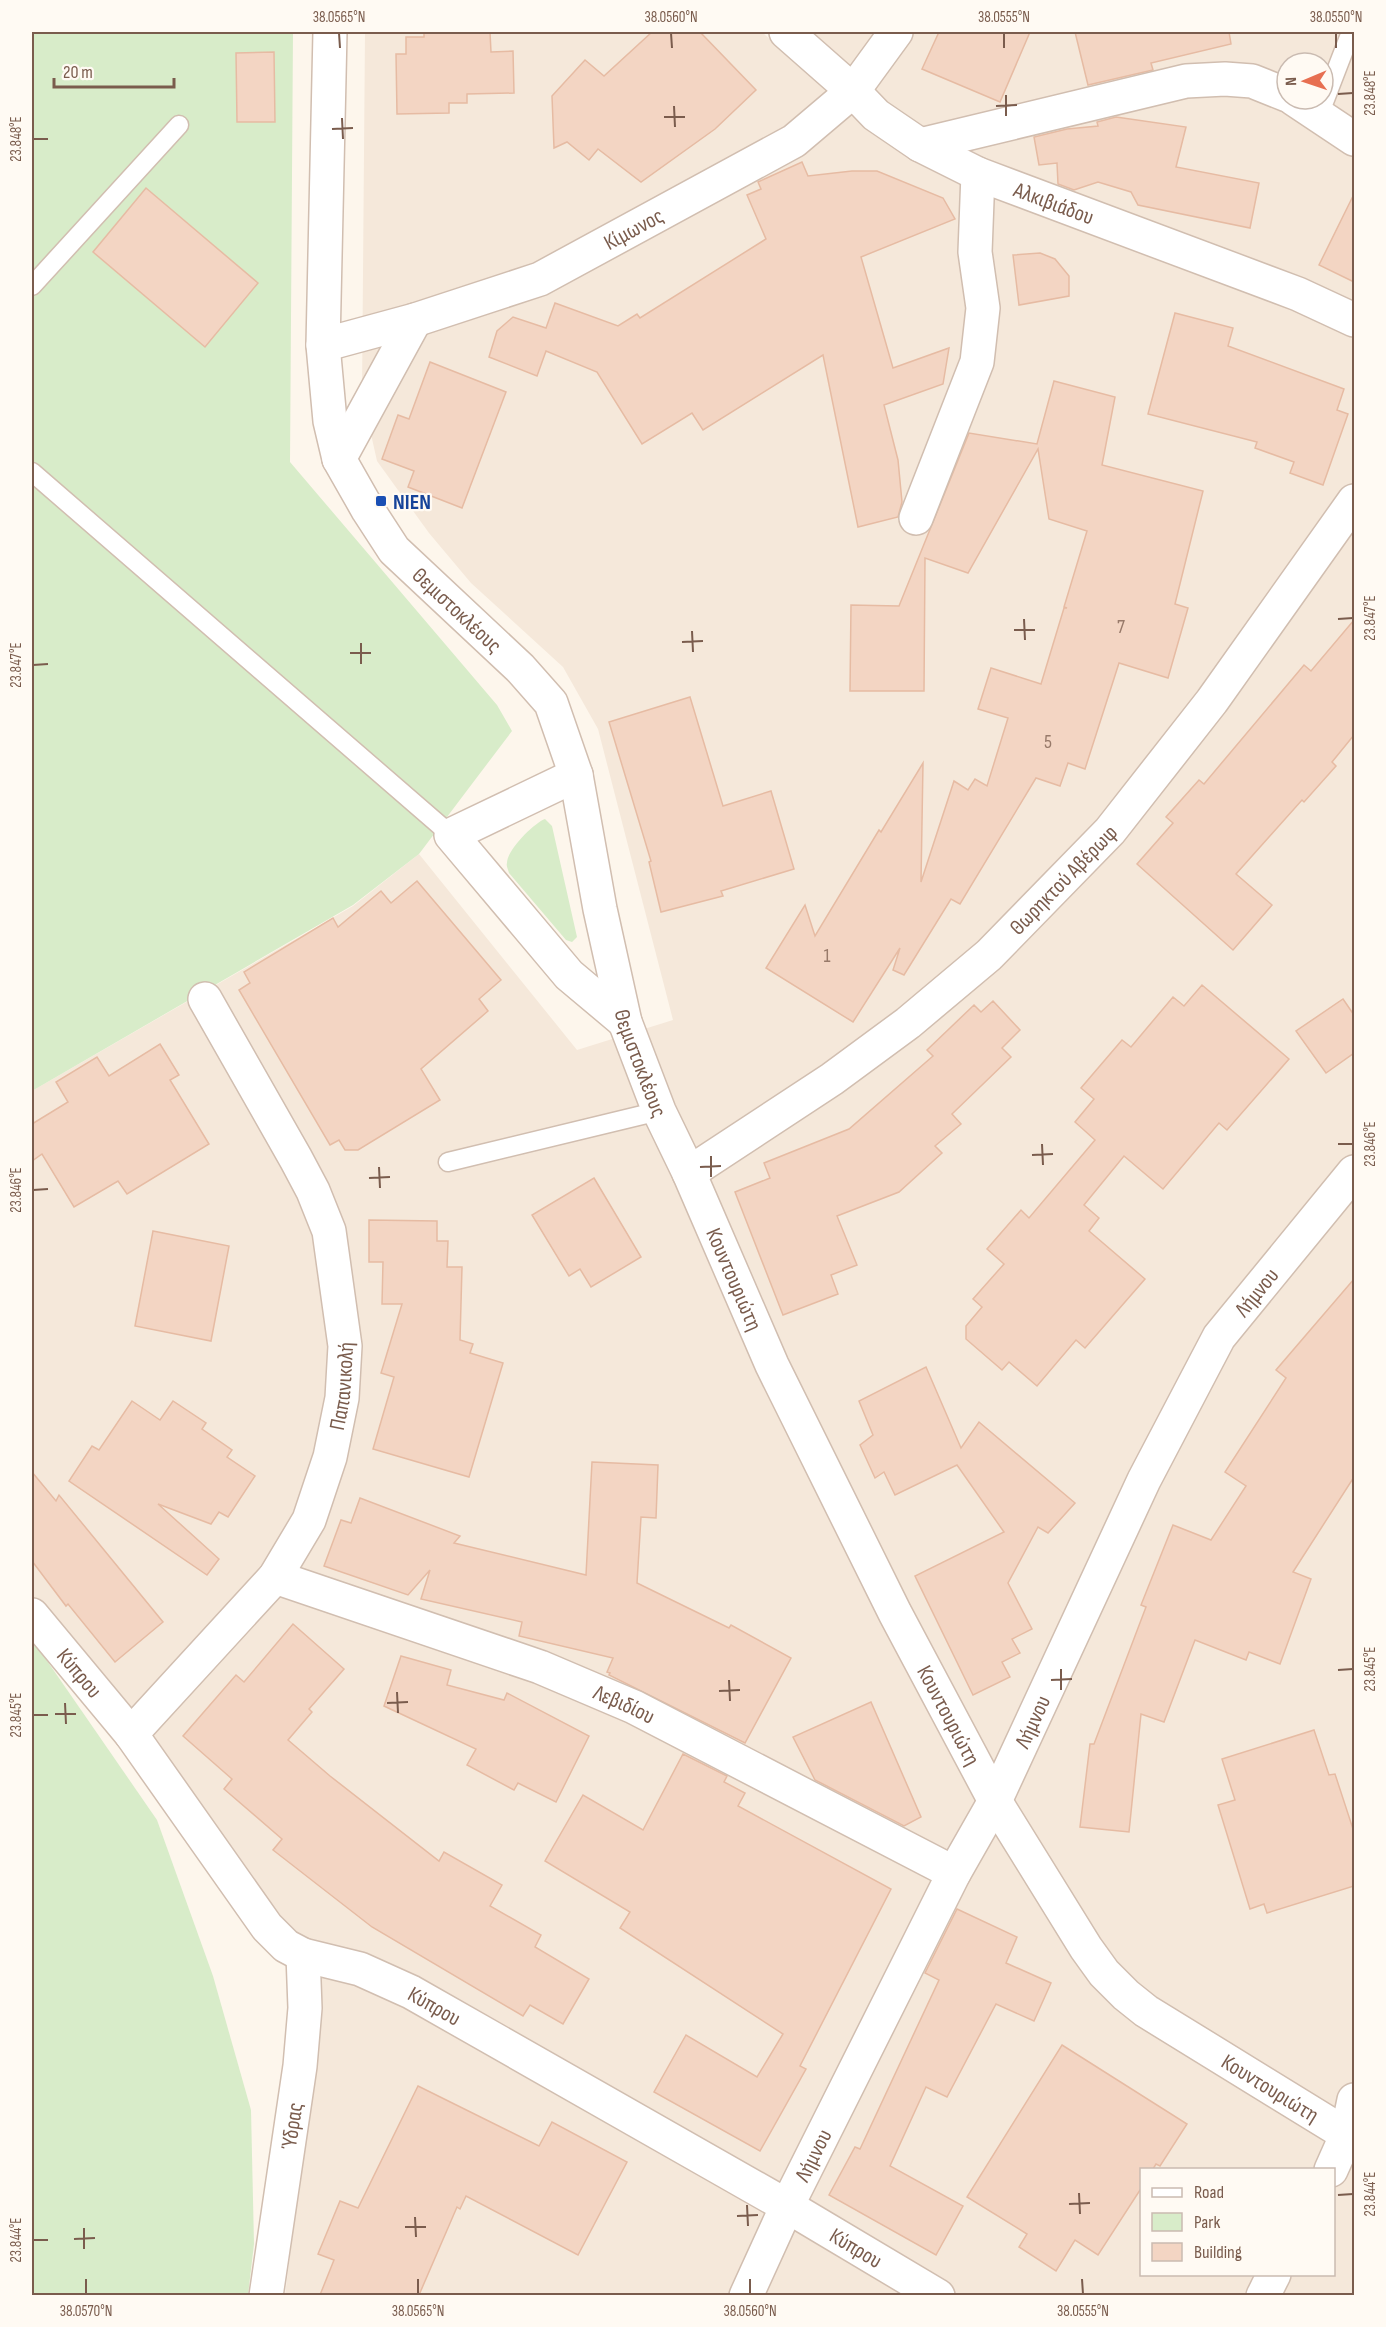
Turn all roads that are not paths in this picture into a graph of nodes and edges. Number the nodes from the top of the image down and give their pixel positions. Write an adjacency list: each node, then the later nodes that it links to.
1 (330, 32): 16 (street, Θεμιστοκλέους)
2 (786, 32): 7 (street, Αλκιβιάδου)
3 (896, 32): 7 (street, Κίμωνος)
4 (1351, 32): 5 (lane)
5 (1335, 59)
6 (1275, 90): 11 (street)
7 (853, 91): 11 (street, Αλκιβιάδου); 14 (street, Κίμωνος)
8 (1312, 111): 10 (street)
9 (179, 125): 13 (lane)
10 (1354, 140)
11 (920, 145): 12 (street, Αλκιβιάδου)
12 (978, 174): 15 (street, Αλκιβιάδου); 20 (street)
13 (32, 286)
14 (415, 320): 16 (street, Κίμωνος); 17 (street)
15 (1354, 320)
16 (323, 345): 17 (street, Θεμιστοκλέους)
17 (339, 459): 21 (street, Θεμιστοκλέους)
18 (32, 471): 22 (lane)
19 (1354, 501): 28 (street, Θωρηκτού Αβέρωφ)
20 (915, 518)
21 (576, 775): 22 (street); 24 (street, Θεμιστοκλέους)
22 (451, 835): 24 (street)
23 (205, 999): 29 (street, Παπανικολή)
24 (625, 1022): 25 (street, Θεμιστοκλέους)
25 (658, 1111): 26 (lane); 28 (street, Θεμιστοκλέους)
26 (448, 1162)
27 (1354, 1172): 32 (street, Λήμνου)
28 (689, 1173): 32 (street, Κουντουριώτη)
29 (275, 1577): 31 (street, Παπανικολή); 33 (street, Λεβιδίου)
30 (32, 1615): 31 (street, Κύπρου)
31 (131, 1734): 34 (street, Κύπρου)
32 (995, 1801): 33 (street, Λήμνου); 36 (street, Κουντουριώτη)
33 (954, 1873): 38 (street, Λήμνου)
34 (303, 1955): 38 (street, Κύπρου); 40 (street, Ύδρας)
35 (1354, 2100): 36 (street)
36 (1351, 2136): 37 (street)
37 (1332, 2168)
38 (787, 2206): 41 (street, Λήμνου); 42 (street, Κύπρου)
39 (1273, 2276): 43 (street)
40 (266, 2295)
41 (746, 2295)
42 (938, 2295)
43 (1263, 2295)

